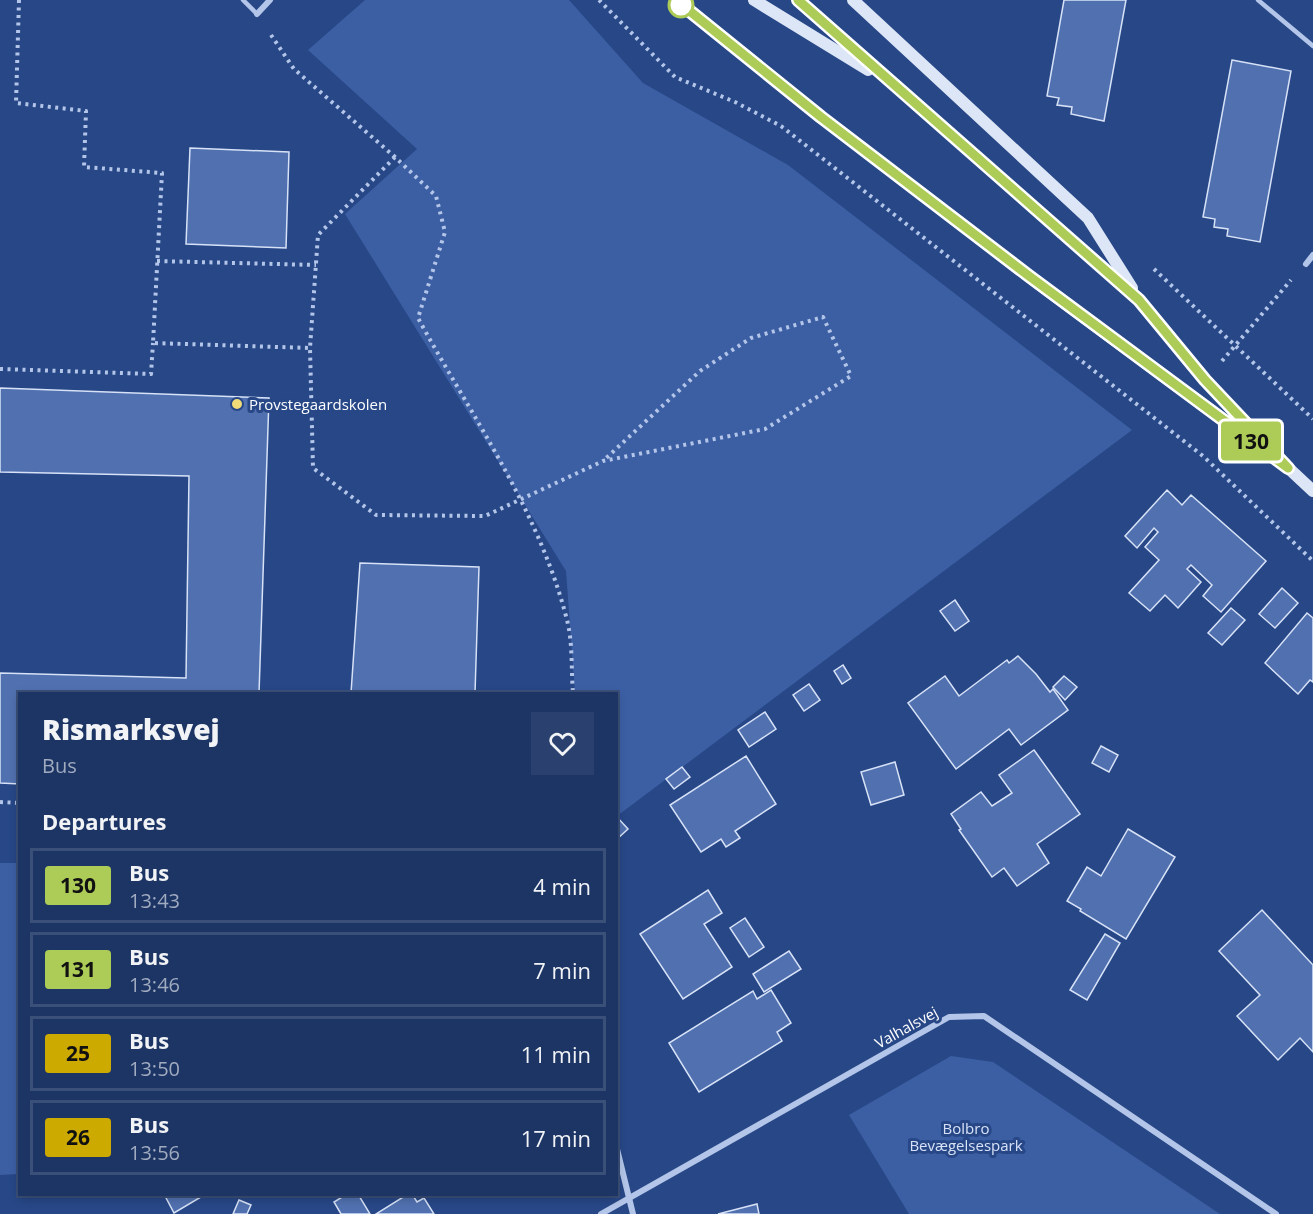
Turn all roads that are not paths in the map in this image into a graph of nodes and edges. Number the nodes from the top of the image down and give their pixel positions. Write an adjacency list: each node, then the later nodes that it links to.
1 (243, 0): 8 (lane)
2 (270, 0): 8 (street)
3 (676, 0): 14 (main road)
4 (754, 0): 10 (main road)
5 (798, 0): 10 (main road)
6 (853, 0): 13 (main road)
7 (1258, 0): 9 (lane)
8 (257, 14)
9 (1313, 46)
10 (897, 87): 13 (main road)
11 (1313, 255): 12 (street)
12 (1305, 264)
13 (1139, 300): 14 (main road)
14 (1288, 468): 15 (main road)
15 (1313, 491)
16 (618, 1152): 17 (street)
17 (630, 1197): 18 (street, Valhalsvej); 19 (street); 20 (street, Valhalsvej)
18 (601, 1214)
19 (633, 1214)
20 (1276, 1214)

